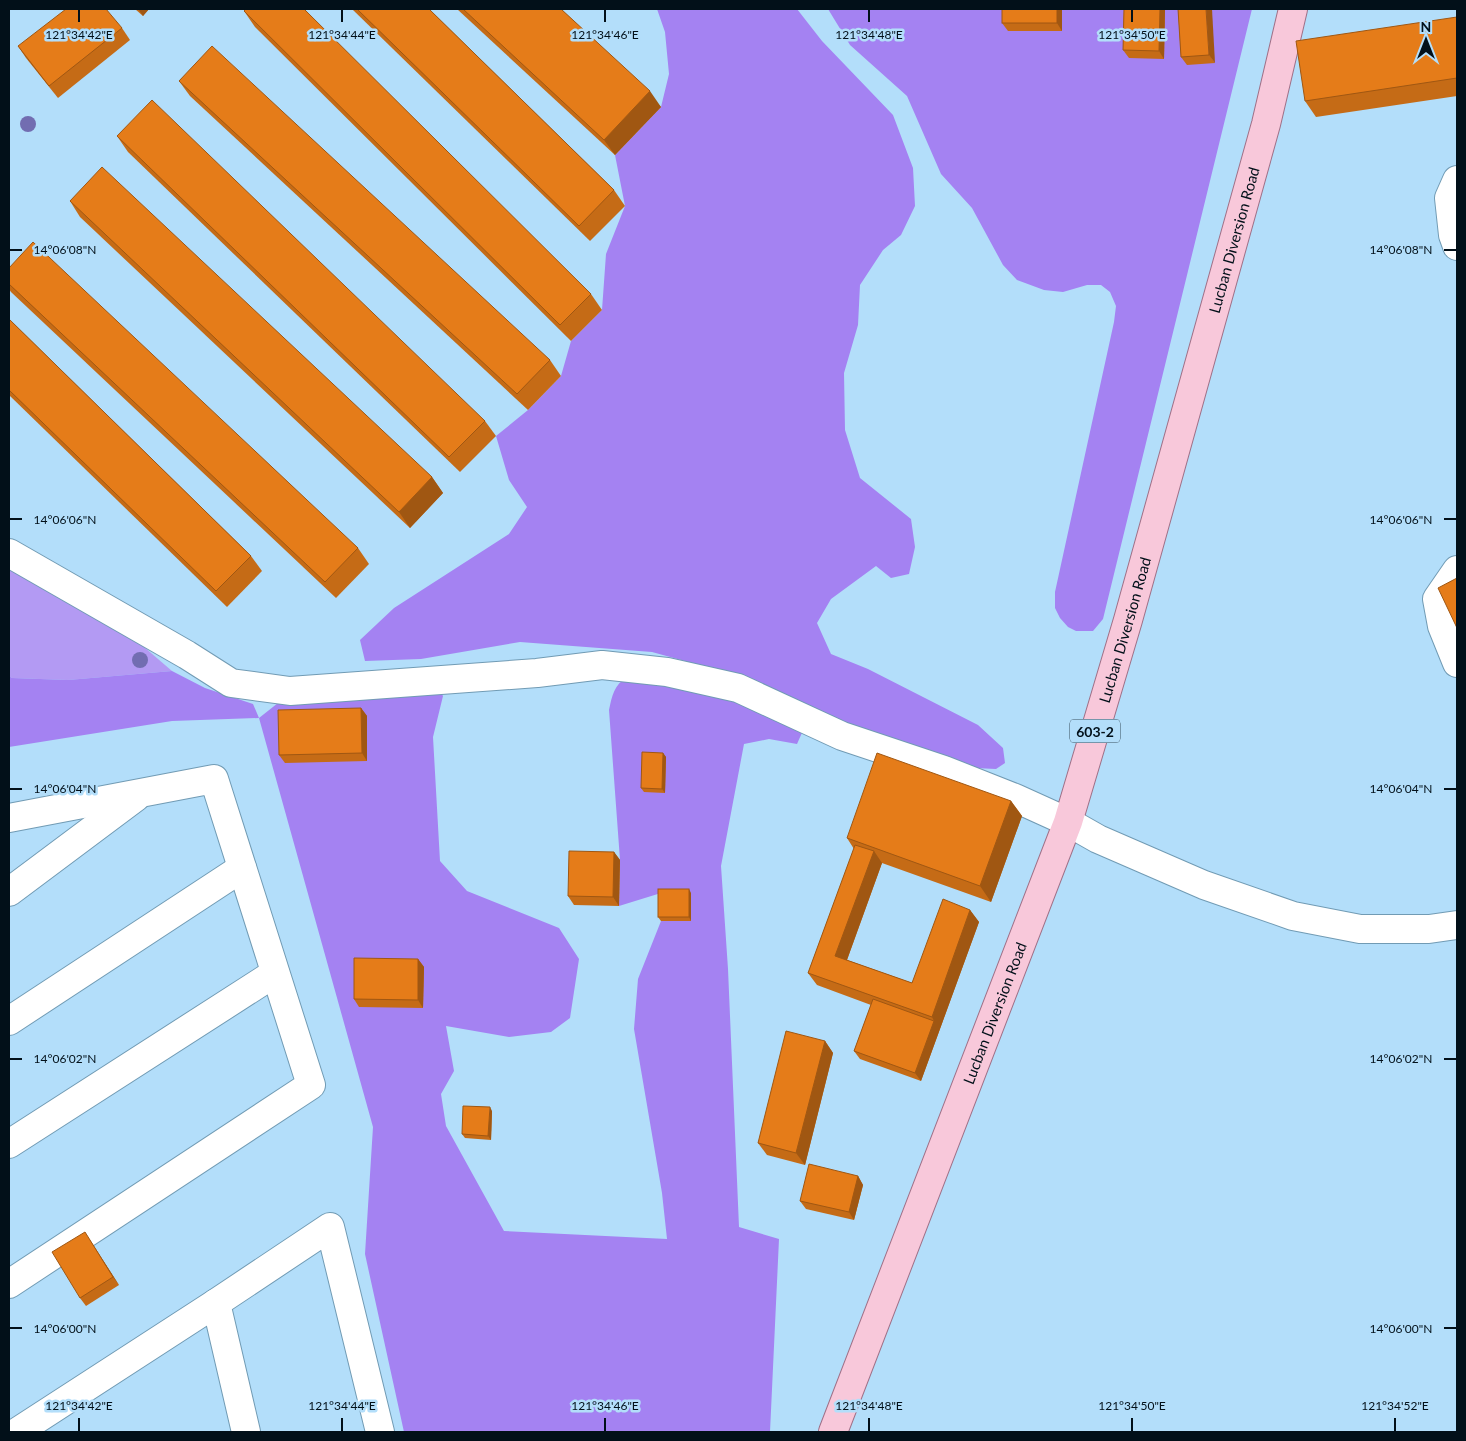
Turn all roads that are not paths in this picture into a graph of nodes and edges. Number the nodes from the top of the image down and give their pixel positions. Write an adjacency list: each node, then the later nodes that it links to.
1 (1293, 9): 9 (main road, Lucban Diversion Road / 603-2)
2 (1457, 180): 3 (street)
3 (1457, 246)
4 (9, 553): 9 (street)
5 (1457, 570): 6 (street)
6 (1457, 663)
7 (142, 794): 8 (street); 10 (street); 11 (street)
8 (9, 818)
9 (1068, 822): 12 (street); 21 (main road, Lucban Diversion Road / 603-2)
10 (242, 868): 13 (street); 14 (street)
11 (9, 892)
12 (1457, 925)
13 (275, 974): 15 (street); 16 (street)
14 (9, 1021)
15 (9, 1144)
16 (9, 1284)
17 (216, 1303): 18 (street); 19 (street); 20 (street)
18 (32, 1429)
19 (246, 1432)
20 (380, 1432)
21 (833, 1432)

